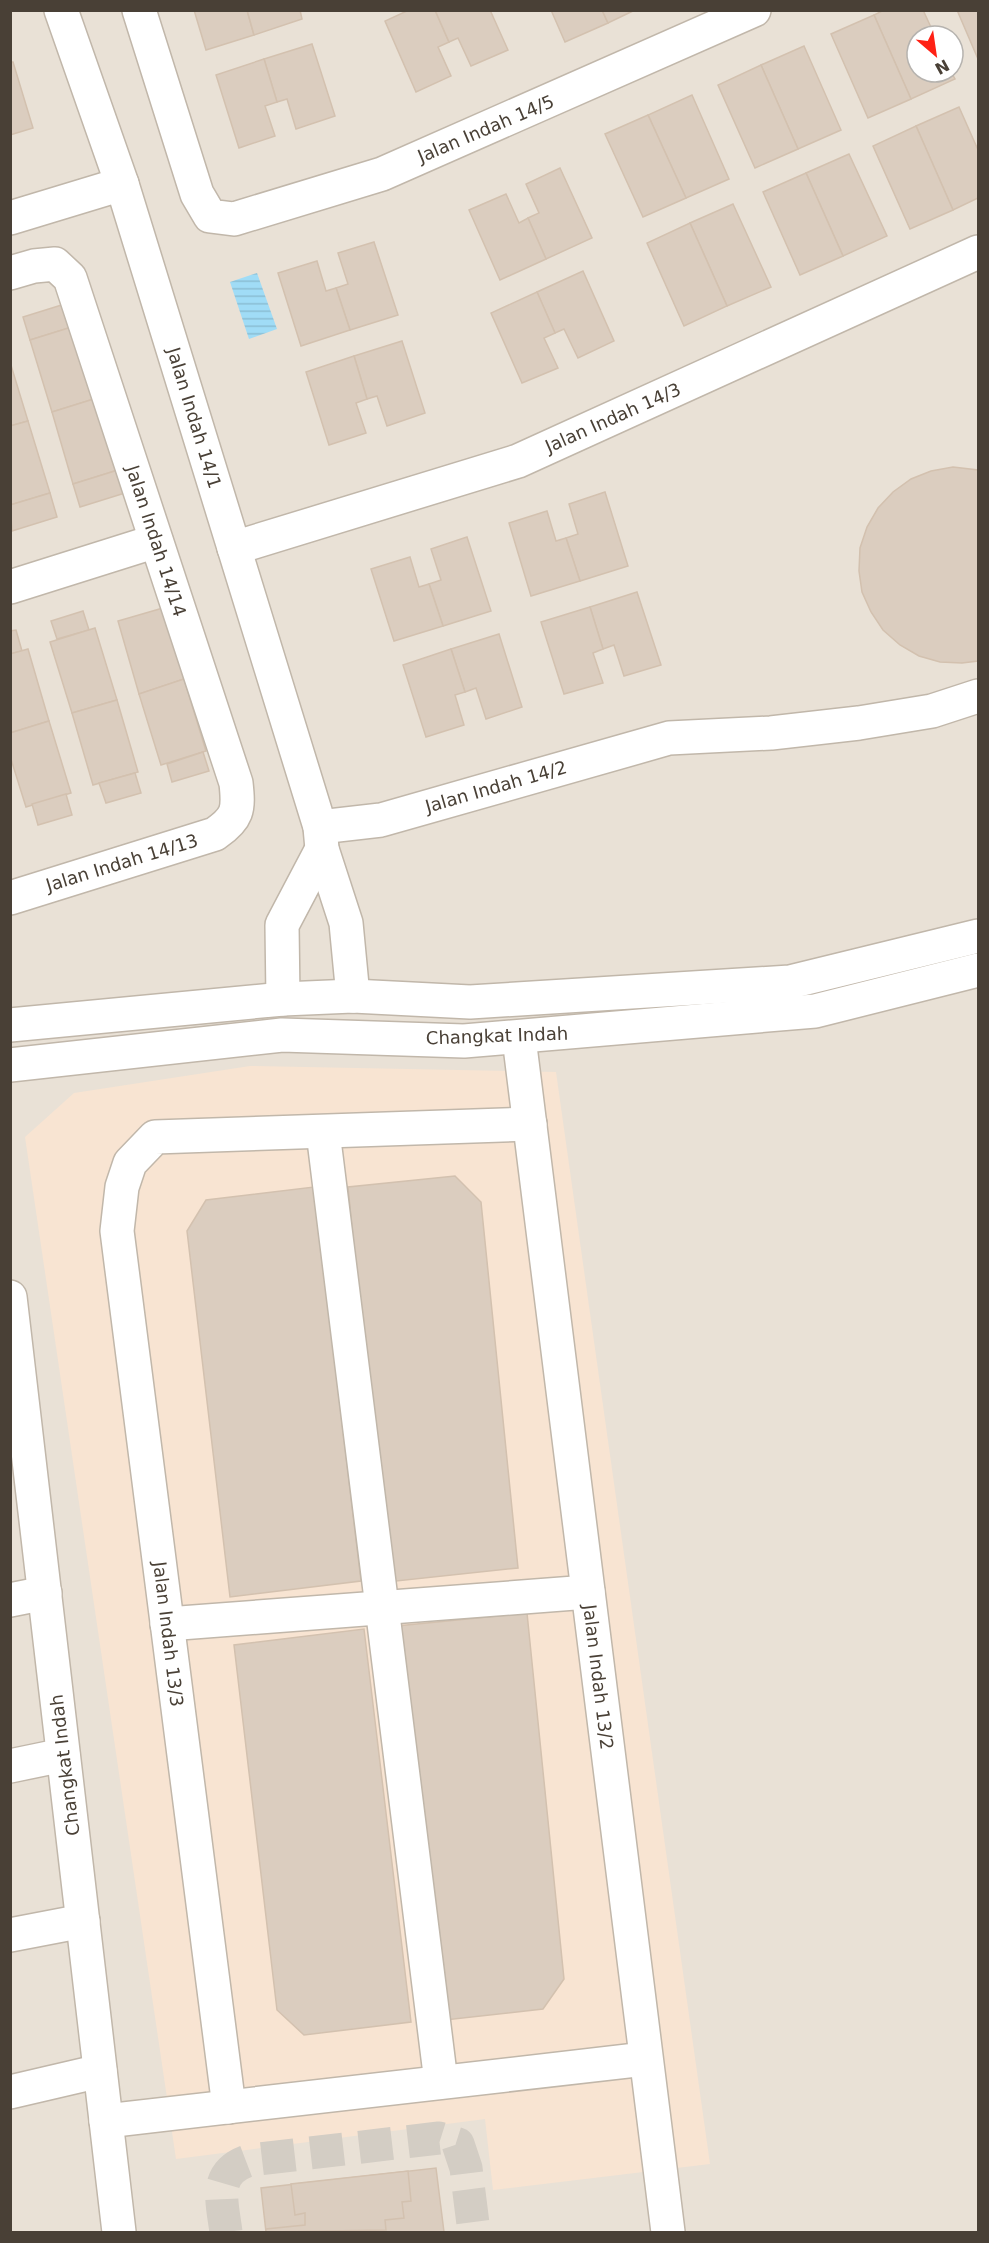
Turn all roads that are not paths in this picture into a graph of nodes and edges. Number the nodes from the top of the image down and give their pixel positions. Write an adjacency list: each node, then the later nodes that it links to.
1 (62, 10): 4 (street, Jalan Indah 14/1)
2 (139, 10): 3 (street, Jalan Indah 14/5)
3 (754, 10)
4 (122, 184): 5 (street); 9 (street, Jalan Indah 14/1)
5 (10, 218)
6 (978, 252): 9 (street, Jalan Indah 14/3)
7 (10, 273): 8 (street, Jalan Indah 14/14)
8 (156, 541): 10 (street); 12 (street, Jalan Indah 14/14)
9 (234, 548): 13 (street, Jalan Indah 14/1)
10 (10, 586)
11 (978, 696): 13 (street, Jalan Indah 14/2)
12 (231, 823): 14 (street, Jalan Indah 14/13)
13 (321, 838): 17 (street, Jalan Indah 14/1); 18 (street)
14 (10, 898)
15 (978, 936): 17 (street, Changkat Indah)
16 (978, 970): 20 (street, Changkat Indah)
17 (353, 996): 18 (street, Changkat Indah)
18 (283, 999): 19 (street, Changkat Indah)
19 (10, 1025)
20 (519, 1038): 21 (street, Changkat Indah); 22 (street, Jalan Indah 13/2)
21 (10, 1065)
22 (530, 1124): 23 (street); 26 (street, Jalan Indah 13/2)
23 (323, 1132): 29 (street); 30 (street, Jalan Indah 13/3)
24 (10, 1297): 25 (street, Changkat Indah)
25 (18, 1431): 27 (street, Changkat Indah)
26 (588, 1592): 29 (street); 35 (street, Jalan Indah 13/2)
27 (45, 1593): 28 (street); 31 (street, Changkat Indah)
28 (10, 1600)
29 (382, 1608): 30 (street); 37 (street)
30 (167, 1624): 39 (street, Jalan Indah 13/3)
31 (63, 1755): 32 (street); 33 (street, Changkat Indah)
32 (10, 1766)
33 (83, 1921): 34 (street); 36 (street, Changkat Indah)
34 (10, 1935)
35 (645, 2059): 37 (street); 41 (street, Jalan Indah 13/2)
36 (100, 2071): 38 (street); 40 (street, Changkat Indah)
37 (441, 2082): 39 (street)
38 (10, 2092)
39 (229, 2107): 40 (street)
40 (106, 2121): 42 (street, Changkat Indah)
41 (666, 2231)
42 (119, 2232)

